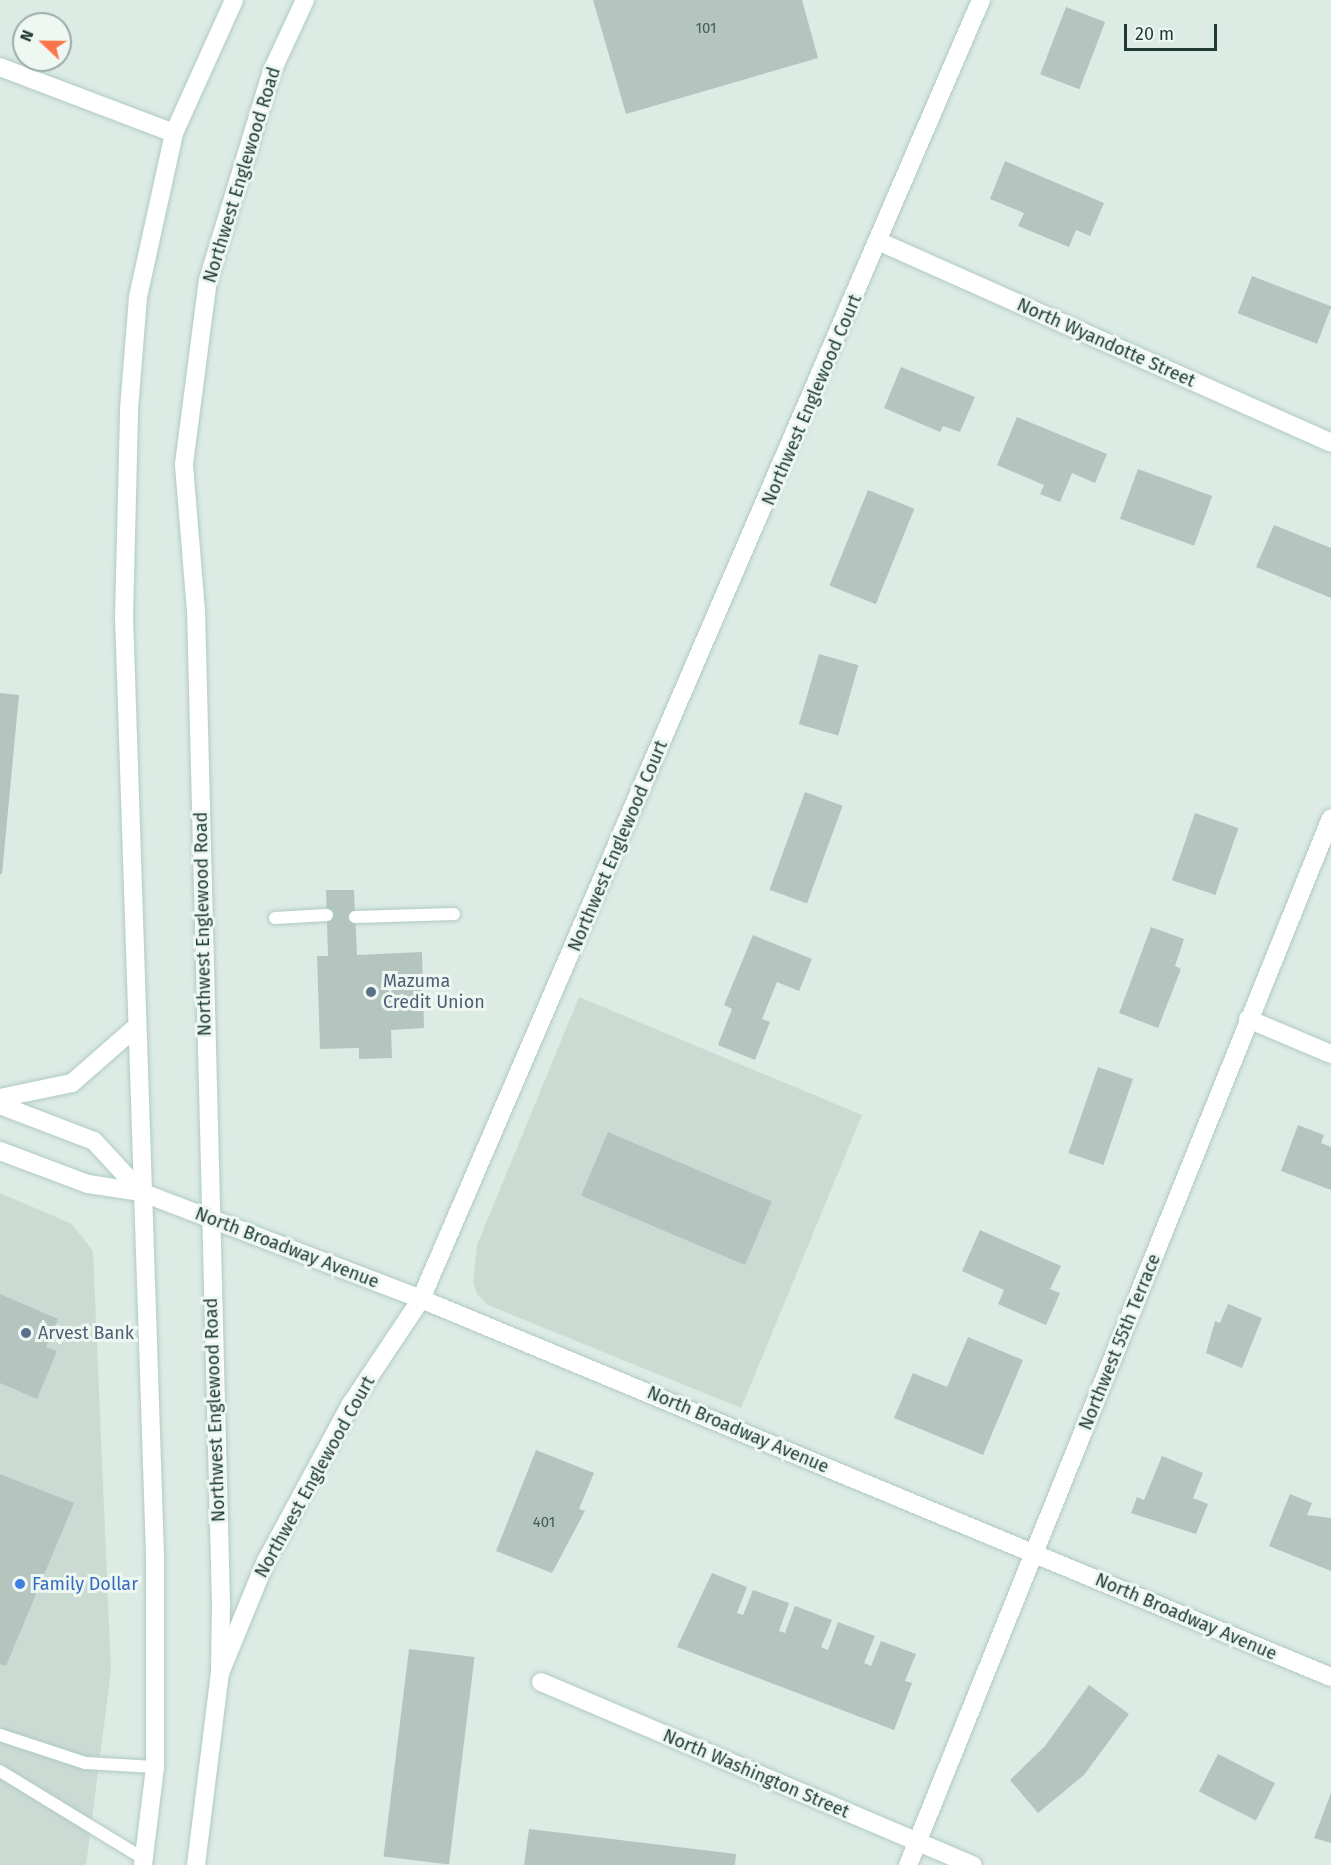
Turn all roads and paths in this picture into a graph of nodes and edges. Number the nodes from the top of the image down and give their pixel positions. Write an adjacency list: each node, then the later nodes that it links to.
1 (234, 0): 5 (street)
2 (305, 0): 20 (street, Northwest Englewood Road)
3 (981, 0): 6 (street, Northwest Englewood Court)
4 (0, 67): 5 (street)
5 (174, 133): 14 (street)
6 (880, 242): 7 (street, North Wyandotte Street); 21 (street, Northwest Englewood Court)
7 (1331, 444)
8 (1331, 818): 13 (street, Northwest 55th Terrace)
9 (454, 914): 11 (lane)
10 (327, 915): 12 (lane)
11 (355, 917)
12 (275, 918)
13 (1248, 1019): 15 (street); 22 (street, Northwest 55th Terrace)
14 (136, 1027): 16 (street); 19 (street)
15 (1331, 1054)
16 (0, 1098)
17 (0, 1105): 19 (street, North Broadway Avenue)
18 (0, 1151): 19 (street, North Broadway Avenue)
19 (141, 1192): 20 (street, North Broadway Avenue); 27 (street)
20 (209, 1220): 21 (street, North Broadway Avenue); 23 (street, Northwest Englewood Road)
21 (421, 1299): 22 (street, North Broadway Avenue); 23 (street, Northwest Englewood Court)
22 (1035, 1554): 24 (street, North Broadway Avenue); 29 (street, Northwest 55th Terrace)
23 (220, 1673): 31 (street, Northwest Englewood Road)
24 (1331, 1677)
25 (541, 1682): 29 (street, North Washington Street)
26 (0, 1735): 27 (lane)
27 (155, 1767): 30 (street)
28 (0, 1771): 30 (lane)
29 (920, 1844): 32 (street, Northwest 55th Terrace); 33 (street, North Washington Street)
30 (144, 1862)
31 (196, 1865)
32 (908, 1865)
33 (973, 1865)

